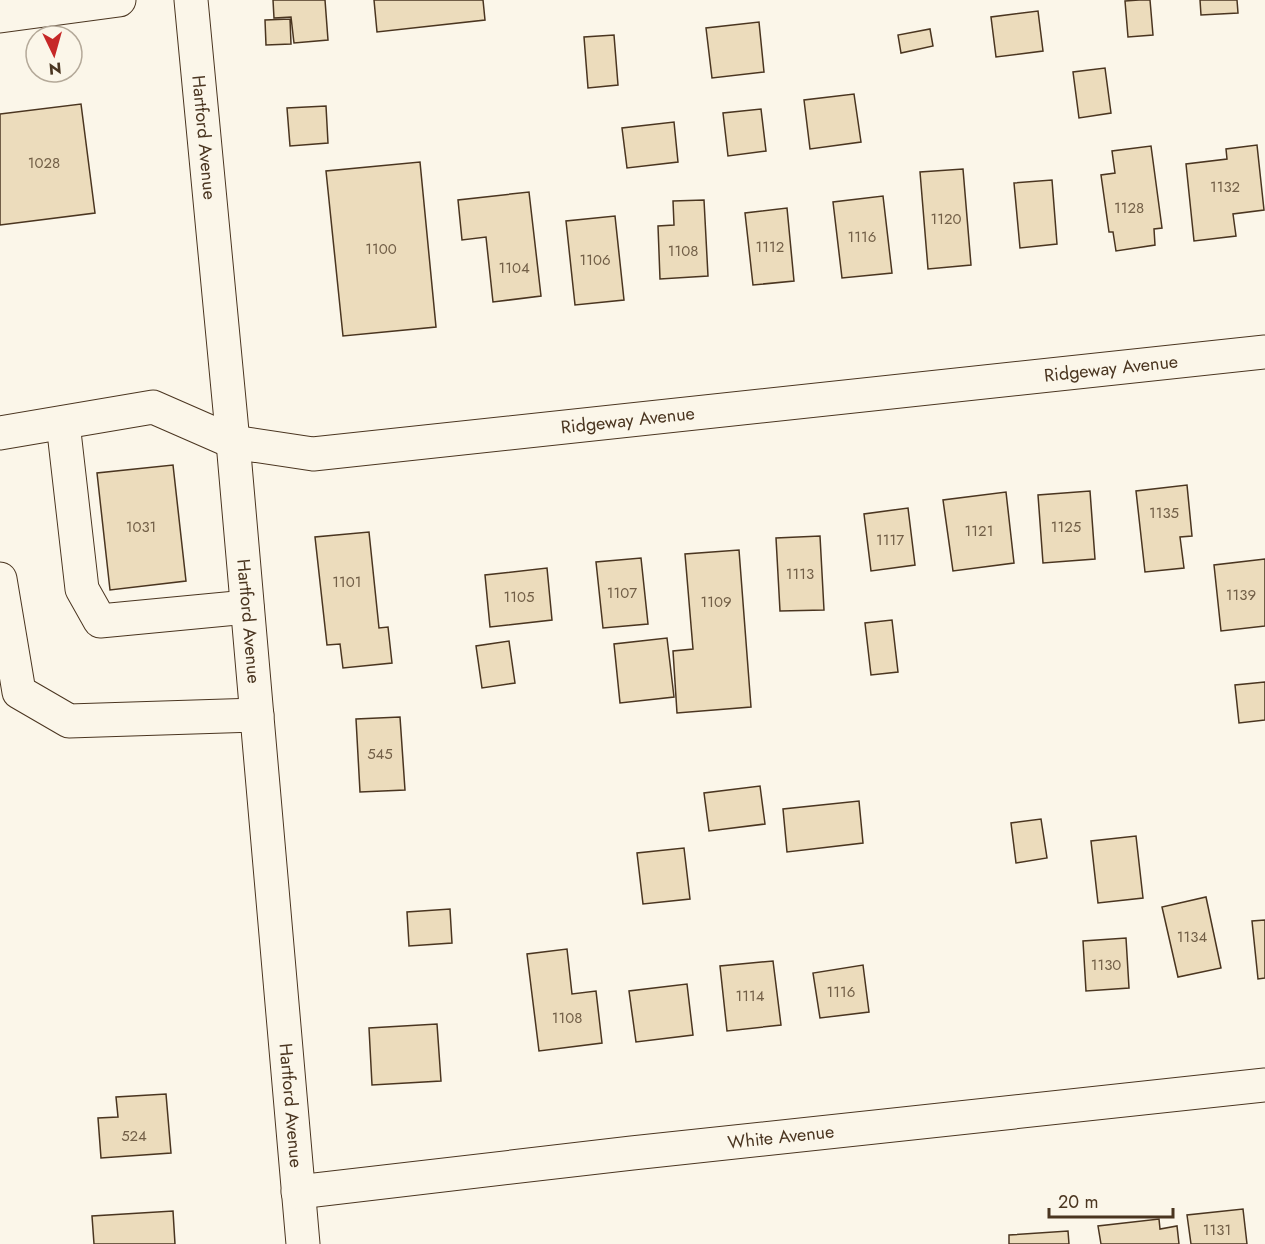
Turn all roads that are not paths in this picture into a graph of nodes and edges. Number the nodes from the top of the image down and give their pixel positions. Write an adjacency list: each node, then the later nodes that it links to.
1 (120, 0): 3 (street)
2 (191, 0): 7 (street, Hartford Avenue)
3 (0, 16)
4 (1265, 352): 7 (street, Ridgeway Avenue)
5 (63, 423): 6 (street, Ridgeway Avenue); 7 (street, Ridgeway Avenue); 9 (street)
6 (0, 433)
7 (233, 442): 9 (street, Hartford Avenue)
8 (0, 579): 10 (street)
9 (247, 606): 10 (street, Hartford Avenue)
10 (257, 715): 12 (street, Hartford Avenue)
11 (1265, 1085): 12 (street, White Avenue)
12 (298, 1192): 13 (street, Hartford Avenue)
13 (303, 1244)

